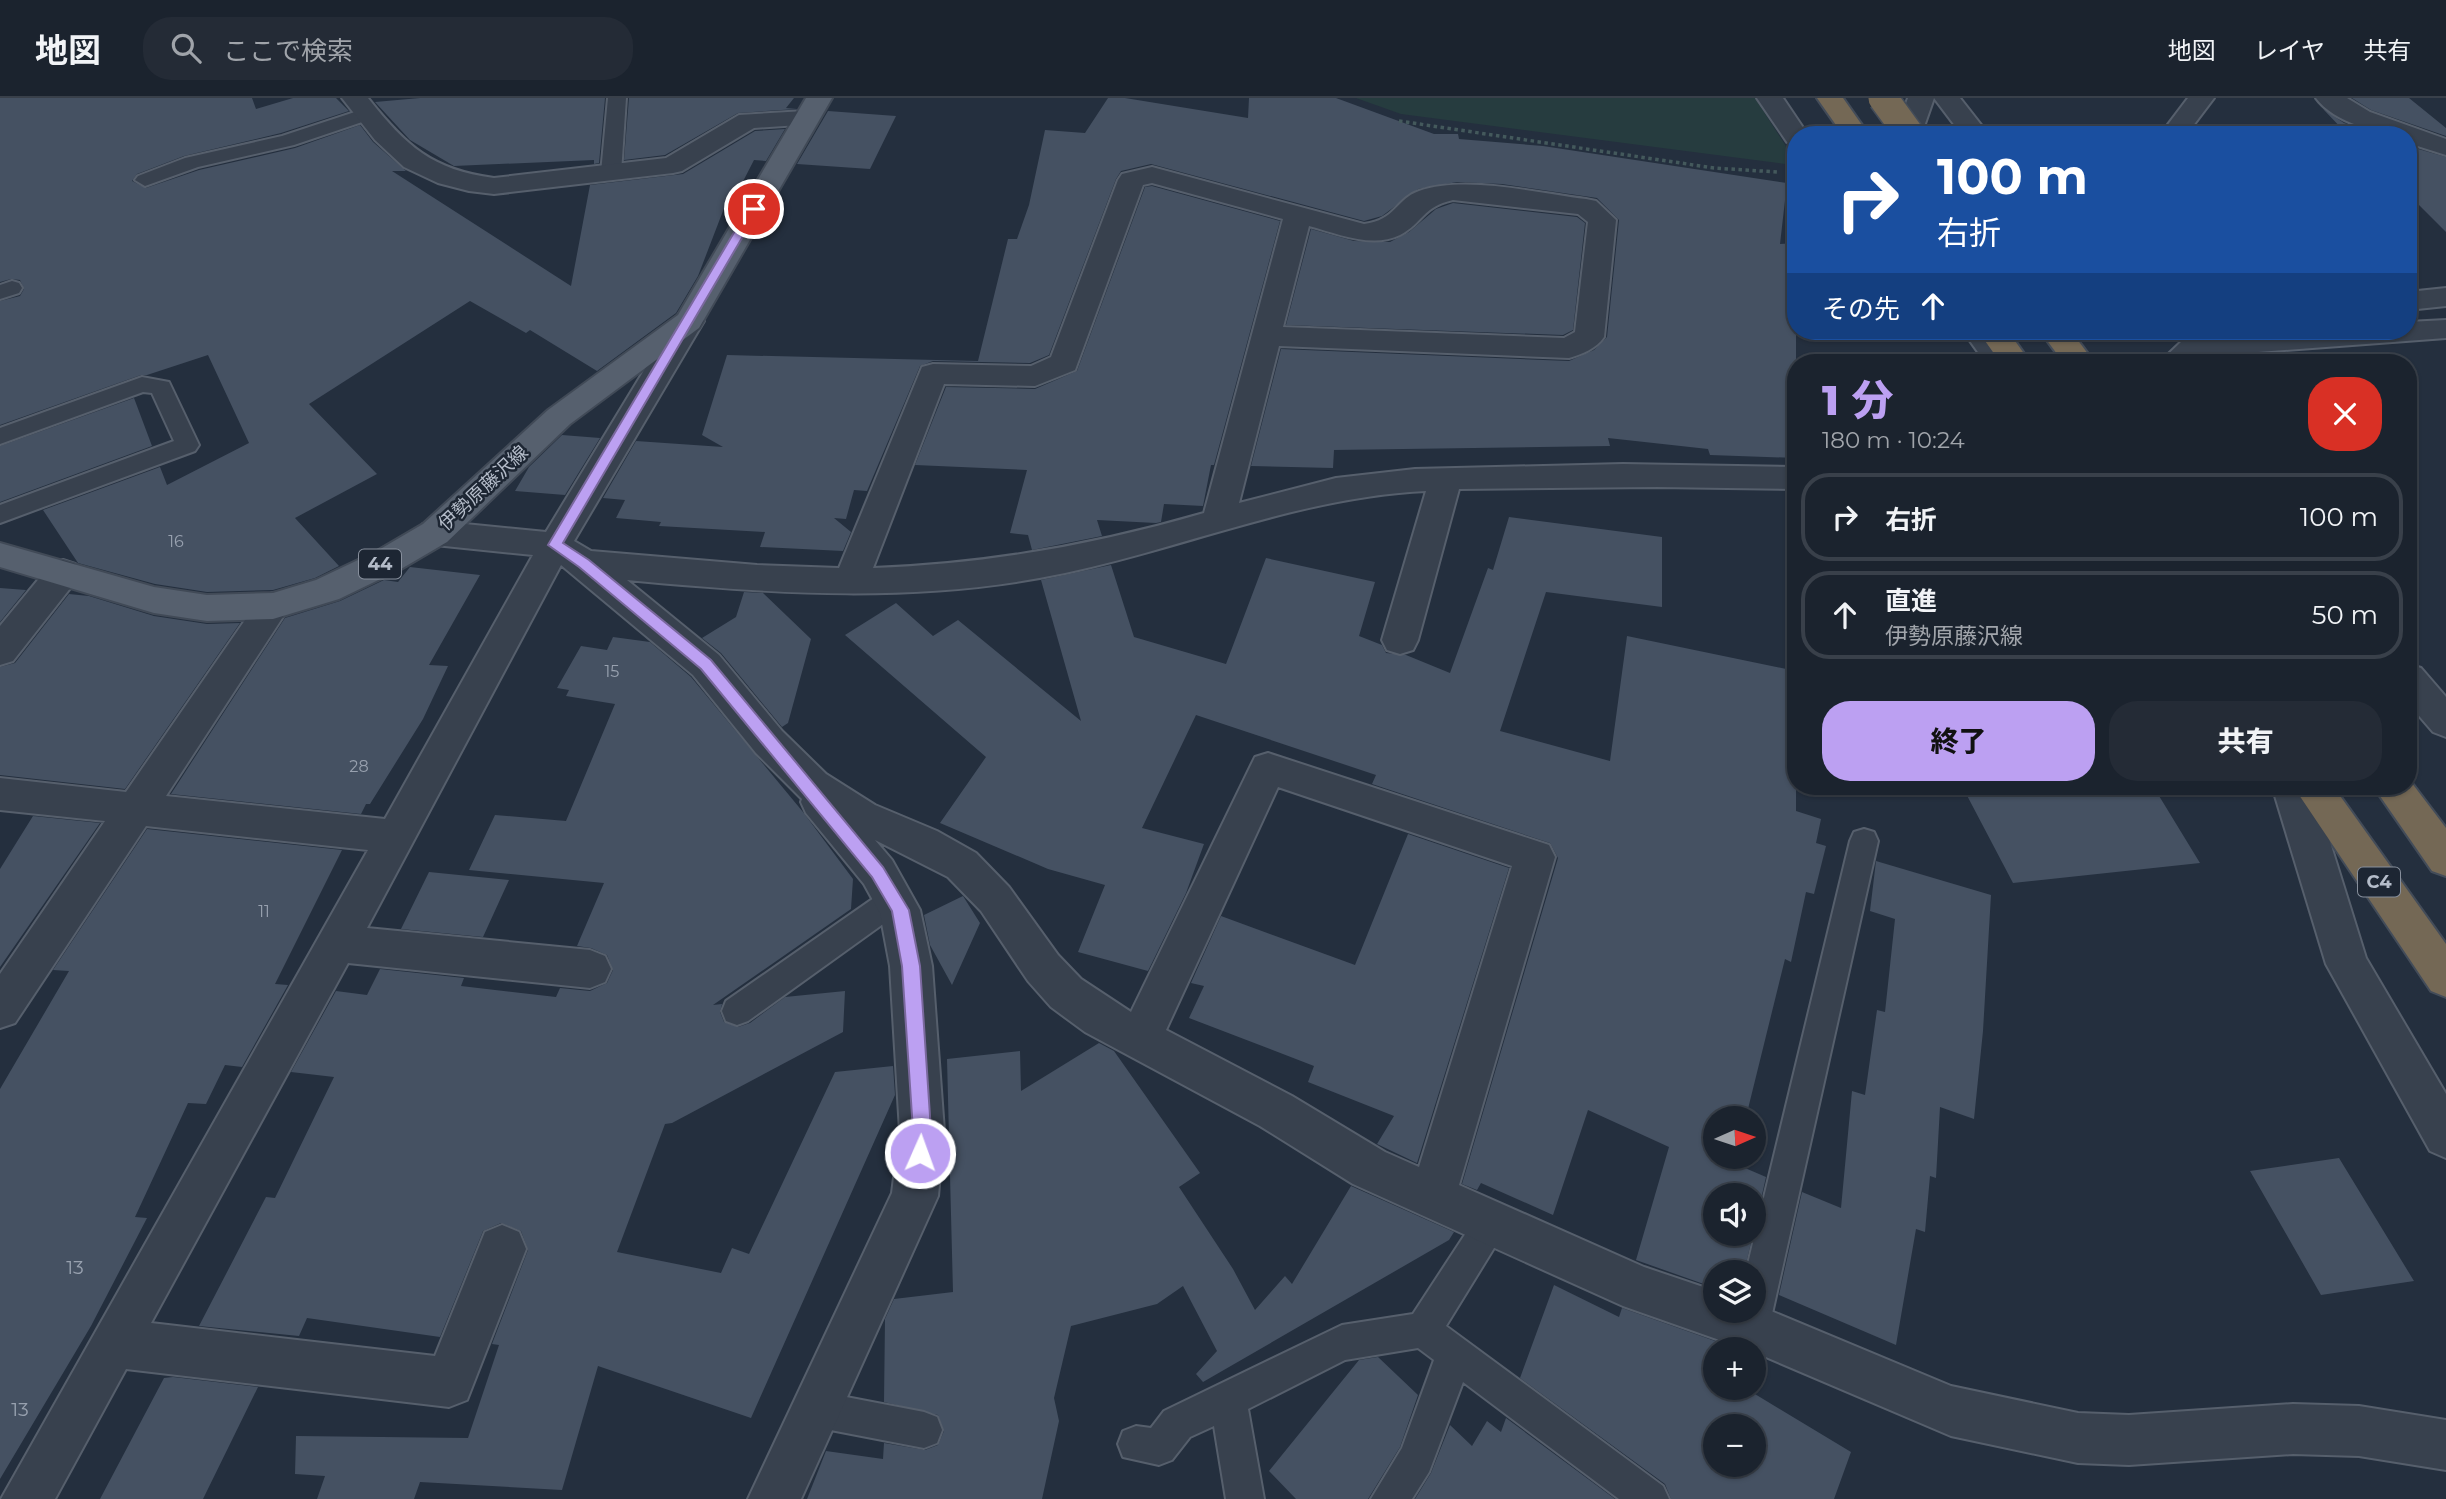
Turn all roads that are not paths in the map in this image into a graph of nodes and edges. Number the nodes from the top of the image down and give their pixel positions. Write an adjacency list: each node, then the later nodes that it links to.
1 (617, 98): 20 (lane)
2 (1770, 98): 11 (street)
3 (1830, 98): 12 (highway)
4 (1883, 98): 13 (highway, bridge)
5 (1921, 98): 14 (street)
6 (1947, 98): 15 (street)
7 (2201, 98): 16 (street)
8 (2329, 98): 17 (street)
9 (361, 106): 20 (street); 21 (lane)
10 (812, 109): 20 (street); 25 (main road, 伊勢原藤沢線 / 44)
11 (1789, 126)
12 (1850, 126)
13 (1903, 126)
14 (1912, 126)
15 (1969, 126)
16 (2180, 126)
17 (2384, 126)
18 (2417, 138): 19 (street)
19 (2446, 148)
20 (611, 173)
21 (145, 180)
22 (1298, 215): 28 (street); 28 (street); 42 (street)
23 (2446, 298): 24 (street)
24 (2417, 300)
25 (689, 321): 38 (main road, 伊勢原藤沢線 / 44); 39 (street)
26 (2446, 329): 27 (street)
27 (2417, 330)
28 (1266, 336): 37 (street)
29 (2062, 340): 31 (highway)
30 (2208, 340): 32 (street)
31 (2073, 354)
32 (2185, 354)
33 (0, 436): 36 (lane)
34 (1787, 478): 35 (street)
35 (1446, 479): 37 (street); 44 (street)
36 (0, 514)
37 (1218, 521): 42 (street)
38 (435, 533): 39 (street); 43 (main road, 伊勢原藤沢線 / 44)
39 (570, 554): 42 (street); 48 (street); 54 (street)
40 (0, 555): 41 (main road, 伊勢原藤沢線 / 44)
41 (63, 573): 43 (main road, 伊勢原藤沢線 / 44); 45 (street)
42 (850, 580)
43 (273, 606): 53 (street)
44 (1400, 640)
45 (0, 651)
46 (2417, 688): 47 (street)
47 (2446, 722)
48 (768, 742): 57 (street); 63 (street)
49 (0, 794): 53 (street)
50 (2296, 795): 64 (street)
51 (2318, 795): 60 (highway, C4)
52 (2399, 795): 56 (highway)
53 (135, 809): 54 (street); 61 (street)
54 (396, 837): 58 (street)
55 (1864, 841): 68 (lane)
56 (2446, 859)
57 (894, 900): 62 (lane); 73 (street)
58 (336, 943): 59 (street); 70 (street)
59 (590, 969)
60 (2446, 978)
61 (0, 1009)
62 (737, 1011)
63 (1141, 1037): 65 (street); 65 (street)
64 (2446, 1136)
65 (1433, 1195): 66 (street)
66 (1493, 1222): 68 (street); 69 (lane)
67 (502, 1249): 70 (street)
68 (1751, 1327): 76 (street)
69 (1423, 1330): 71 (lane); 72 (lane)
70 (114, 1343): 77 (street)
71 (1455, 1353): 80 (lane); 81 (lane)
72 (1228, 1400): 75 (lane); 79 (lane)
73 (815, 1409): 74 (lane); 78 (street)
74 (924, 1430)
75 (1136, 1444)
76 (2446, 1445)
77 (27, 1499)
78 (774, 1499)
79 (1245, 1499)
80 (1390, 1499)
81 (1650, 1499)

